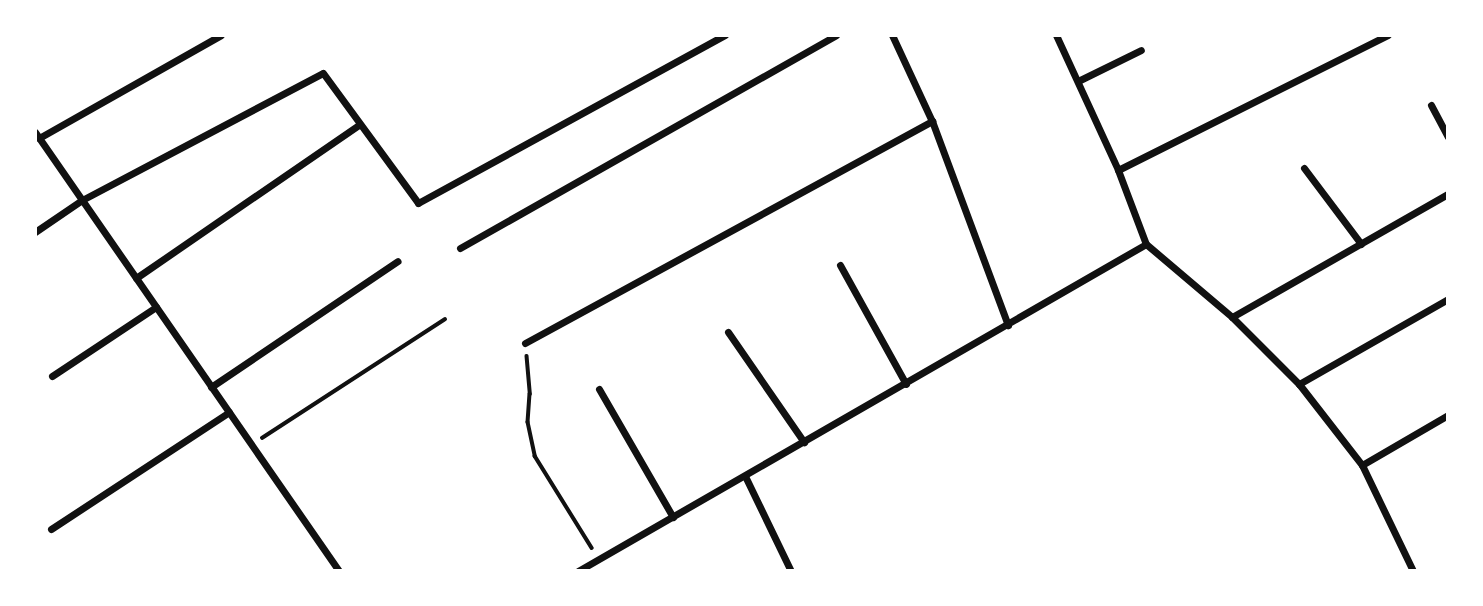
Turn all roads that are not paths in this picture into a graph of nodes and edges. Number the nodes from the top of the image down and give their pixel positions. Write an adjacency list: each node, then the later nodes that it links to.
1 (221, 35): 12 (street)
2 (725, 35): 11 (street)
3 (836, 35): 21 (street)
4 (892, 35): 10 (street)
5 (1056, 35): 8 (street)
6 (1388, 35): 15 (street)
7 (1140, 50): 8 (street)
8 (1078, 81): 15 (street)
9 (1431, 105): 13 (street)
10 (932, 121): 28 (street); 30 (street)
11 (359, 125): 17 (street); 24 (street)
12 (37, 135): 17 (street)
13 (1448, 137)
14 (1304, 168): 20 (street)
15 (1118, 170): 19 (street)
16 (1448, 194): 20 (street)
17 (82, 200): 18 (street); 24 (street)
18 (35, 232)
19 (1146, 244): 27 (street); 28 (street)
20 (1361, 244): 27 (street)
21 (460, 248)
22 (398, 261): 34 (street)
23 (840, 265): 32 (street)
24 (136, 278): 26 (street)
25 (1448, 299): 33 (street)
26 (156, 307): 31 (street); 34 (street)
27 (1232, 317): 33 (street)
28 (1009, 325): 32 (street)
29 (728, 332): 38 (street)
30 (525, 344)
31 (52, 376)
32 (906, 384): 38 (street)
33 (1299, 384): 39 (street)
34 (211, 387): 36 (street)
35 (599, 389): 41 (street)
36 (229, 412): 42 (street); 43 (street)
37 (1448, 415): 39 (street)
38 (804, 442): 40 (street)
39 (1362, 465): 46 (street)
40 (745, 475): 41 (street); 45 (street)
41 (673, 517): 44 (street)
42 (51, 529)
43 (339, 571)
44 (578, 571)
45 (792, 571)
46 (1413, 571)

